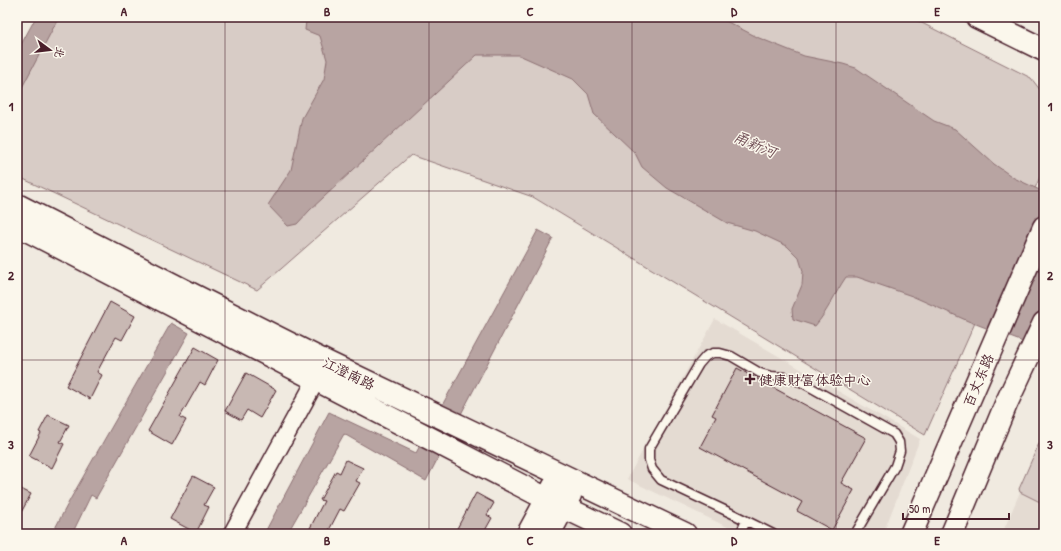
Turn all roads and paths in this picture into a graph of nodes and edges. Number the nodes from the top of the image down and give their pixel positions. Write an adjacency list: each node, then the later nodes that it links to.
1 (977, 17): 2 (main road)
2 (1044, 50)
3 (17, 205): 7 (main road, 江澄南路)
4 (17, 225): 7 (main road, 江澄南路)
5 (1044, 227): 19 (main road, 百丈东路)
6 (1044, 323): 20 (main road)
7 (322, 371): 8 (main road, 江澄南路); 9 (main road, 江澄南路); 11 (street)
8 (569, 478): 9 (main road); 15 (main road, 江澄南路)
9 (555, 503): 12 (main road); 13 (main road); 14 (main road, 江澄南路)
10 (746, 521): 16 (lane); 17 (lane); 18 (lane)
11 (232, 534)
12 (528, 534)
13 (549, 534)
14 (620, 534)
15 (685, 534)
16 (740, 534)
17 (773, 534)
18 (855, 534)
19 (911, 534)
20 (952, 534)

